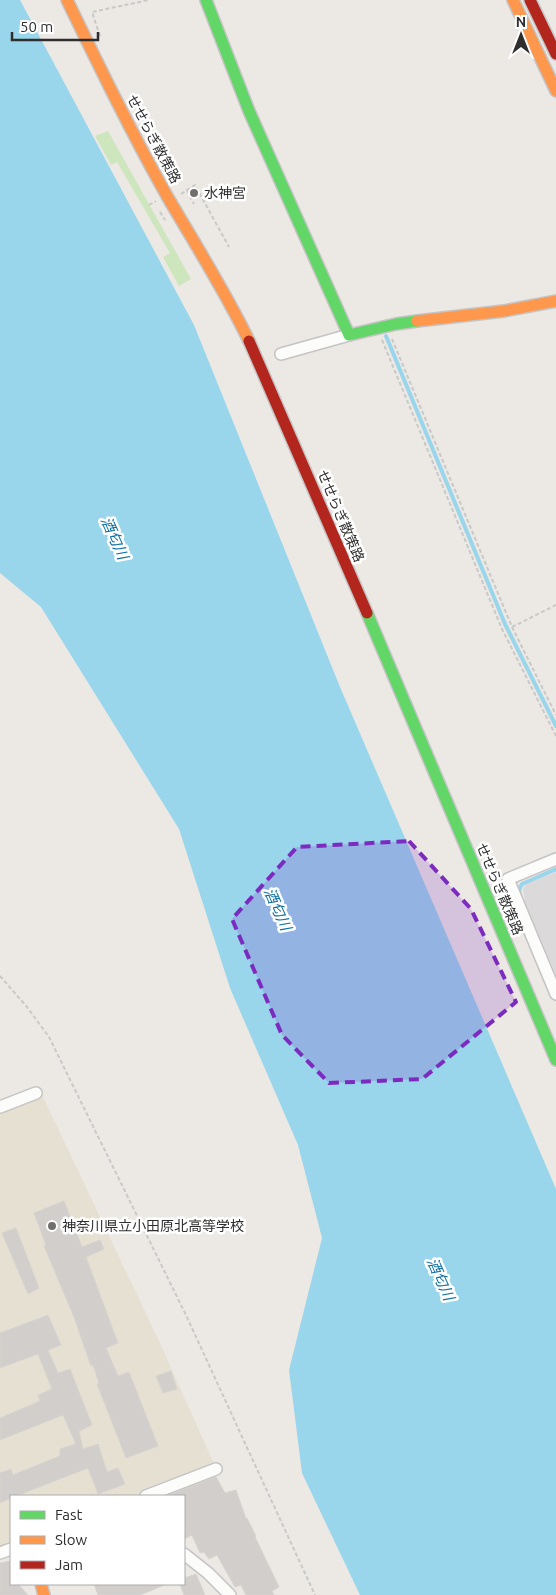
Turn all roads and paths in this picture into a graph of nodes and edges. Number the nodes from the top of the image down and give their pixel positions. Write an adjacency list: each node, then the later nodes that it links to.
1 (67, 0): 24 (street, せせらぎ散策路)
2 (149, 0): 6 (path)
3 (206, 0): 15 (street)
4 (513, 0): 8 (street)
5 (530, 0): 7 (street)
6 (101, 38)
7 (556, 54)
8 (556, 91)
9 (187, 190): 10 (path); 11 (path); 12 (path)
10 (182, 193)
11 (194, 204)
12 (229, 247)
13 (556, 301): 14 (street)
14 (382, 327): 15 (street); 18 (path); 20 (path)
15 (349, 334): 16 (street)
16 (281, 354)
17 (556, 605): 18 (path)
18 (512, 627): 19 (path)
19 (556, 715)
20 (556, 736)
21 (556, 859): 23 (street)
22 (0, 976): 31 (path)
23 (556, 994)
24 (556, 1060)
25 (36, 1092): 26 (street)
26 (0, 1107)
27 (216, 1469): 28 (street)
28 (149, 1495)
29 (185, 1555): 30 (street)
30 (230, 1595)
31 (315, 1595)

